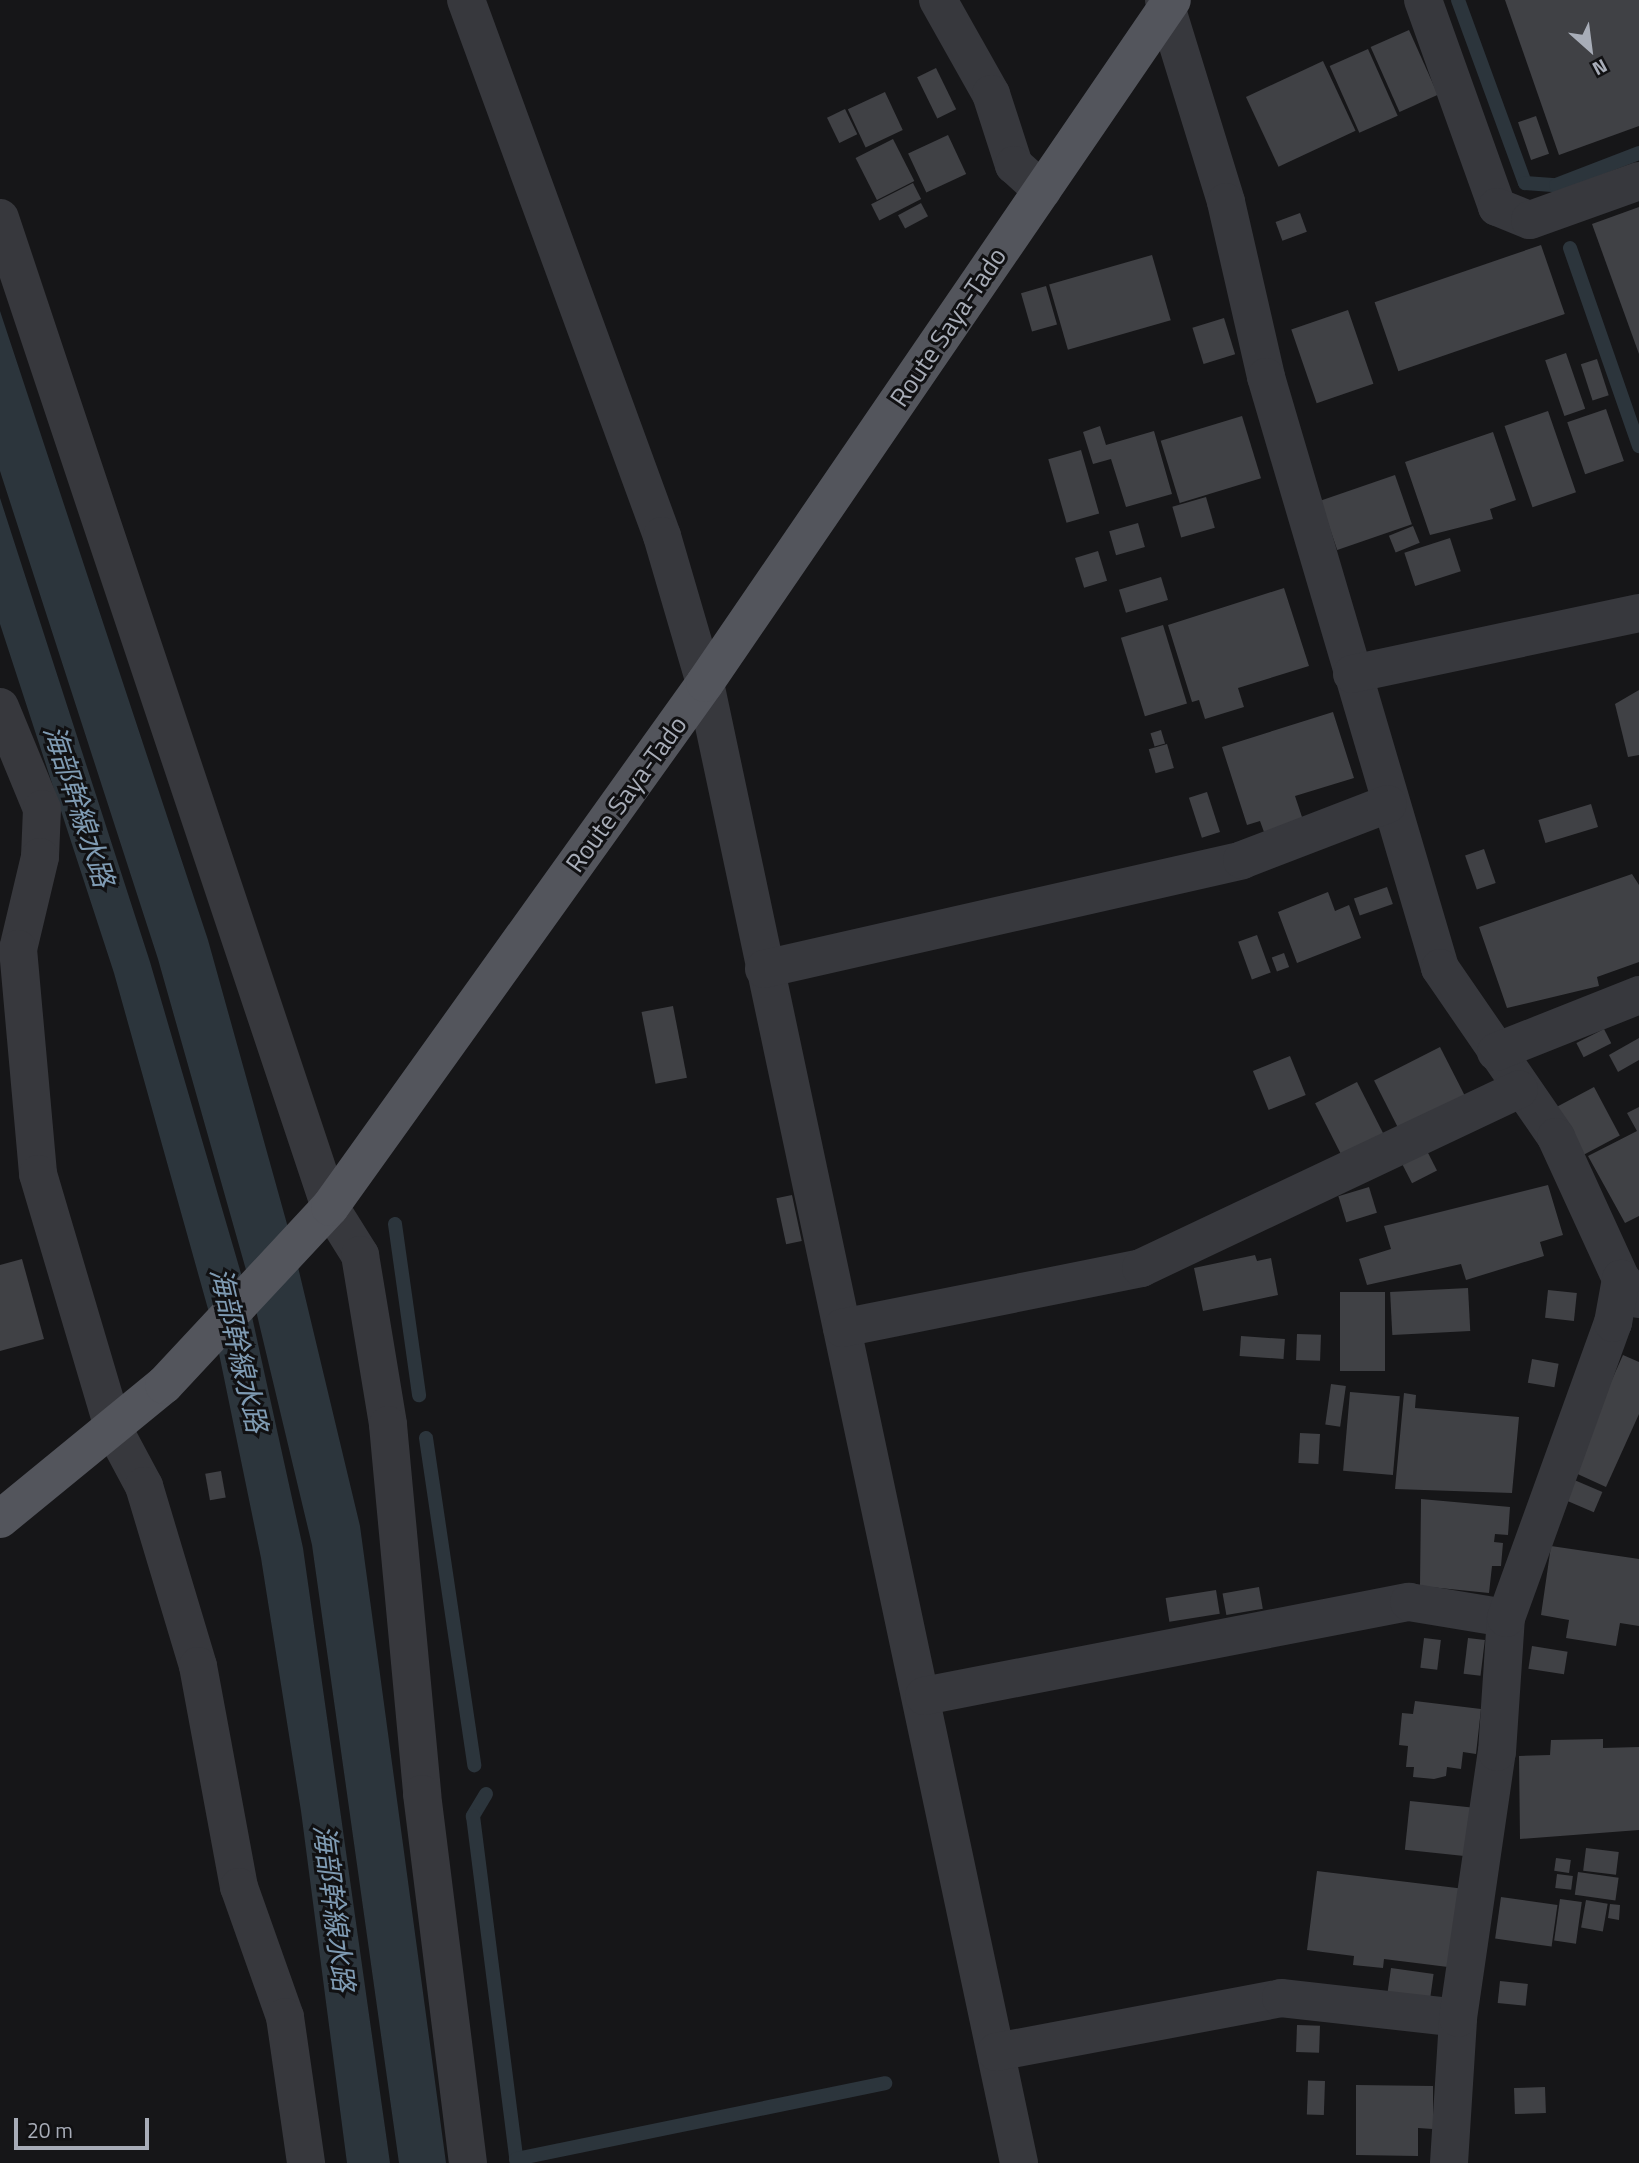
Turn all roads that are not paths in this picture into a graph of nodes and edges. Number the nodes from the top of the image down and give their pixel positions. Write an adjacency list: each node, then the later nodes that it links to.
1 (466, 0): 10 (street)
2 (938, 0): 6 (street)
3 (1423, 0): 5 (street)
4 (1168, 2): 6 (main road, Route Saya-Tado); 9 (street)
5 (1639, 181)
6 (1042, 190): 10 (main road, Route Saya-Tado)
7 (0, 218): 17 (street)
8 (1639, 613): 9 (street)
9 (1352, 674): 12 (street)
10 (705, 683): 13 (street); 17 (main road, Route Saya-Tado)
11 (3, 728): 20 (street)
12 (1388, 804): 13 (street); 15 (street)
13 (764, 969): 19 (street)
14 (1639, 995): 15 (street)
15 (1496, 1052): 16 (street)
16 (1519, 1089): 18 (street); 19 (street)
17 (330, 1207): 20 (main road, Route Saya-Tado); 27 (street)
18 (1630, 1289): 22 (street)
19 (842, 1328): 23 (street)
20 (114, 1430): 21 (main road, Route Saya-Tado); 26 (street)
21 (0, 1519)
22 (1506, 1618): 23 (street); 24 (street)
23 (924, 1696): 25 (street)
24 (1458, 2018): 25 (street); 29 (street)
25 (996, 2052): 28 (street)
26 (306, 2163)
27 (468, 2163)
28 (1019, 2163)
29 (1449, 2163)

